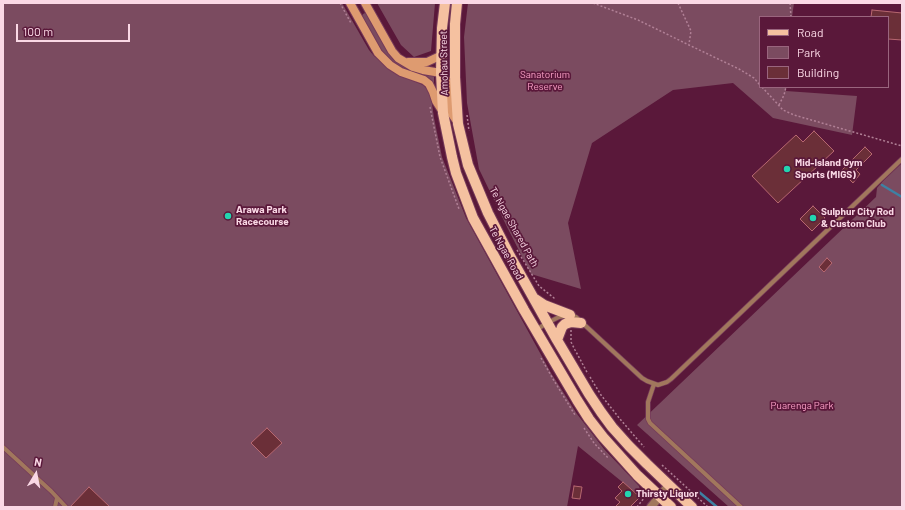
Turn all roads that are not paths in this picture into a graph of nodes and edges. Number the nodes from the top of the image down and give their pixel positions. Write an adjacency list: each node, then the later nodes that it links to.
1 (445, 3): 5 (main road, Amohau Street)
2 (457, 3): 9 (main road, Amohau Street)
3 (366, 4): 4 (street); 6 (street)
4 (352, 7): 8 (street, Te Ngae Road)
5 (442, 55): 6 (street); 7 (main road, Amohau Street)
6 (405, 62): 7 (street)
7 (441, 73): 8 (main road, Amohau Street); 9 (street, Te Ngae Road)
8 (443, 113): 15 (main road, Te Ngae Road)
9 (458, 124): 11 (main road, Te Ngae Road)
10 (902, 159): 17 (lane)
11 (533, 298): 12 (main road); 13 (main road, Te Ngae Road)
12 (570, 315): 13 (lane); 14 (lane)
13 (547, 323): 15 (lane); 16 (main road, Te Ngae Road)
14 (581, 323): 16 (main road); 17 (lane)
15 (536, 330): 20 (main road, Te Ngae Road)
16 (557, 340): 19 (main road, Te Ngae Road)
17 (654, 384): 27 (lane)
18 (3, 447): 21 (lane)
19 (669, 485): 20 (street); 26 (main road, Te Ngae Road)
20 (660, 497): 24 (street); 25 (main road, Te Ngae Road)
21 (57, 498): 22 (lane); 23 (lane)
22 (55, 507)
23 (66, 507)
24 (651, 507)
25 (671, 507)
26 (692, 507)
27 (741, 507)

